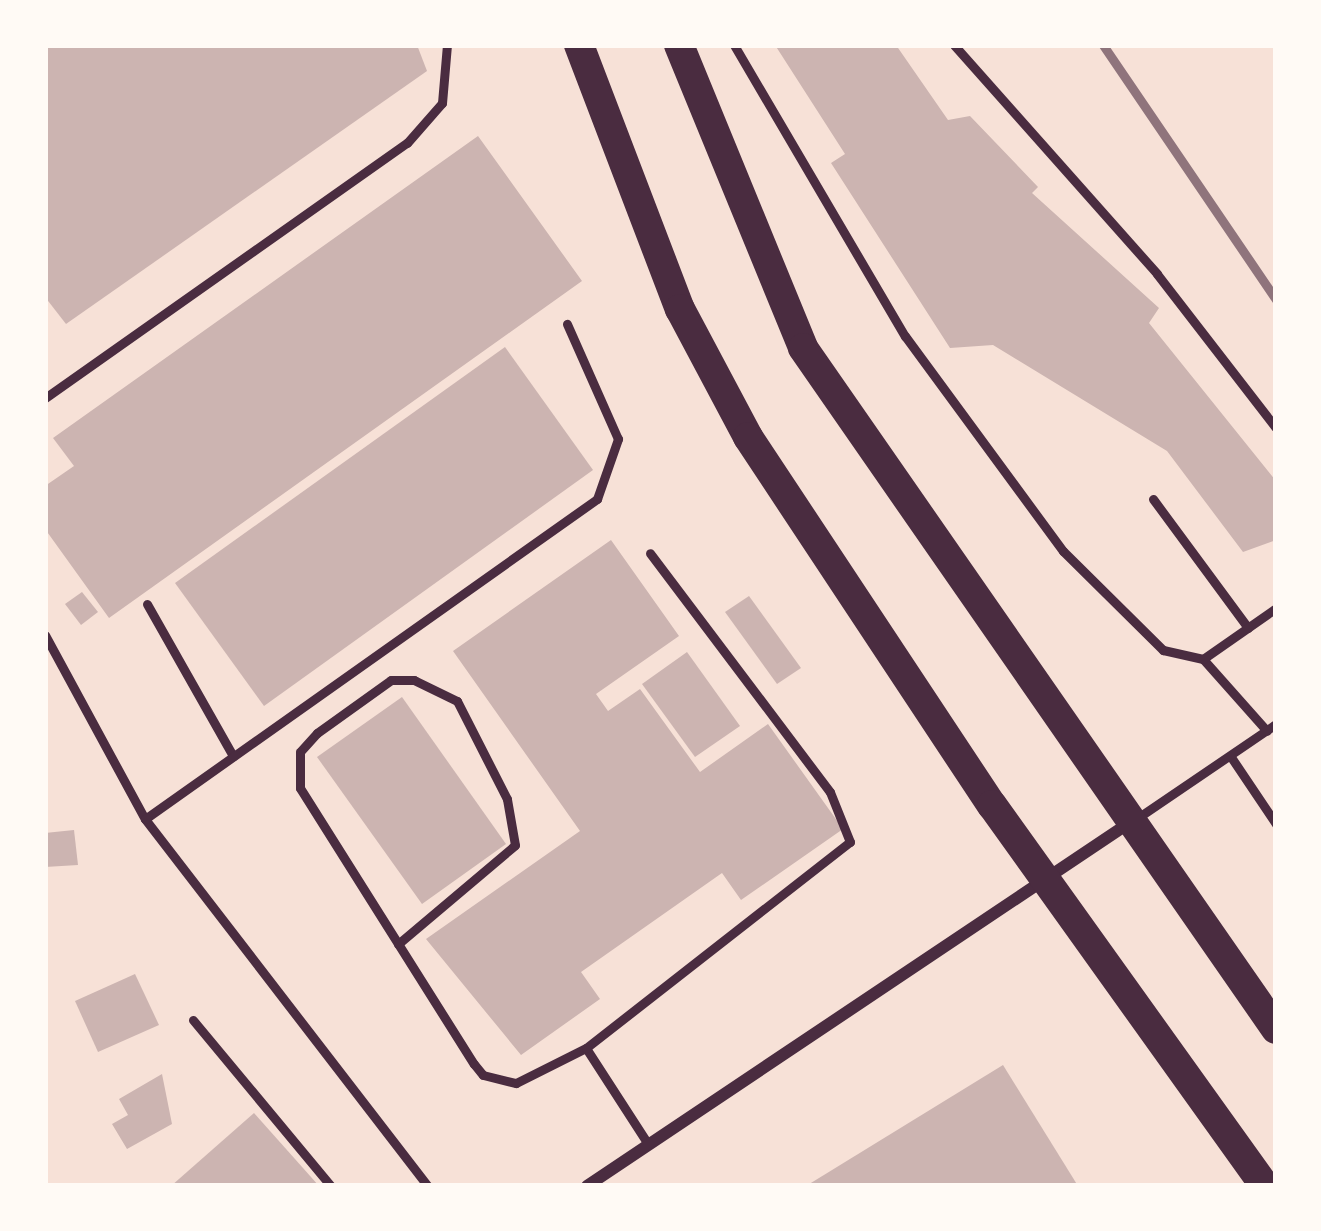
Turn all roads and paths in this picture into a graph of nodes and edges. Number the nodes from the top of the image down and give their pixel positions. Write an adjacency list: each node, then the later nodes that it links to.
1 (446, 45): 7 (lane)
2 (578, 45): 22 (main road)
3 (680, 45): 20 (main road)
4 (734, 45): 15 (lane)
5 (954, 45): 8 (lane)
6 (567, 324): 17 (lane)
7 (45, 398)
8 (1276, 428)
9 (1153, 499): 13 (lane)
10 (650, 553): 26 (lane)
11 (147, 604): 17 (lane)
12 (1276, 608): 13 (lane)
13 (1248, 628): 15 (lane)
14 (45, 635): 19 (lane)
15 (1203, 659): 16 (lane)
16 (1272, 728): 18 (lane)
17 (233, 756): 19 (lane)
18 (1231, 757): 20 (lane); 21 (lane)
19 (145, 819): 29 (lane)
20 (1130, 823): 22 (street); 25 (main road)
21 (1276, 824)
22 (1042, 878): 27 (street); 31 (main road)
23 (398, 944): 23 (lane); 26 (lane)
24 (193, 1020): 28 (lane)
25 (1276, 1029)
26 (586, 1048): 27 (lane)
27 (648, 1144): 30 (street)
28 (331, 1186)
29 (428, 1186)
30 (586, 1186)
31 (1265, 1186)

